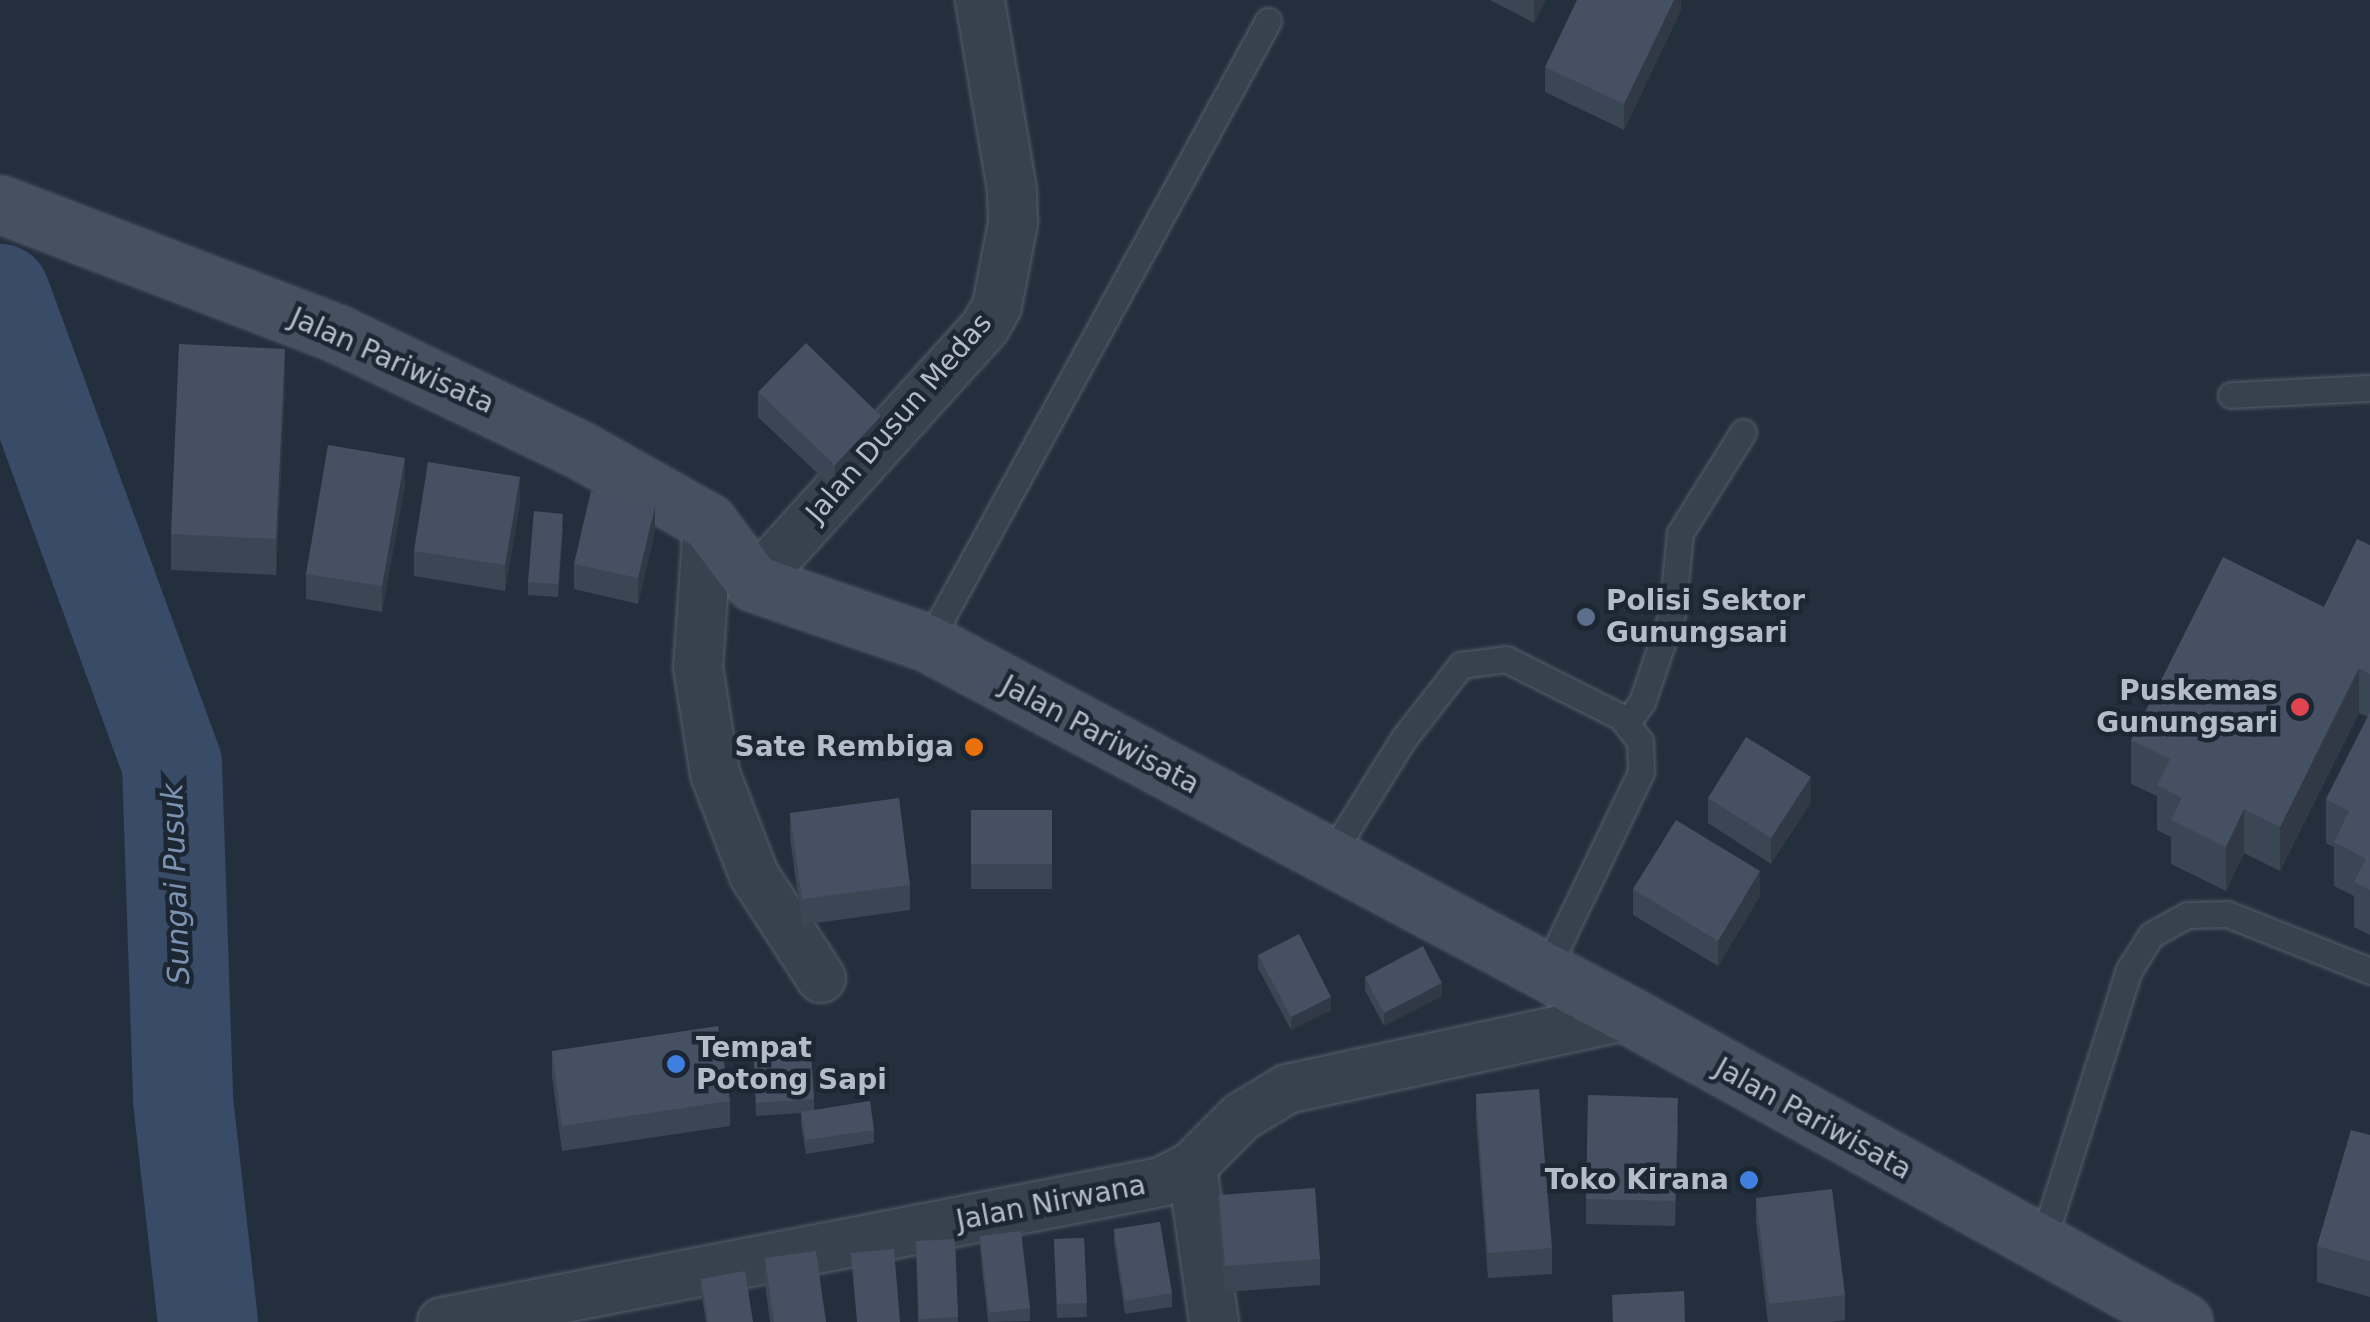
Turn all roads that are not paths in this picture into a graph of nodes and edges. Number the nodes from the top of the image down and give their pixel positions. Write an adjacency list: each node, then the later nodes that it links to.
1 (980, 0): 8 (street, Jalan Dusun Medas)
2 (1268, 20): 9 (lane)
3 (0, 204): 7 (main road, Jalan Pariwisata)
4 (2370, 388): 5 (lane)
5 (2232, 395)
6 (1743, 432): 10 (lane)
7 (708, 522): 8 (main road, Jalan Pariwisata); 14 (street)
8 (754, 582): 9 (main road, Jalan Pariwisata)
9 (928, 643): 11 (main road, Jalan Pariwisata)
10 (1626, 722): 11 (lane); 13 (lane)
11 (1329, 858): 13 (main road, Jalan Pariwisata)
12 (2370, 970): 17 (lane)
13 (1544, 972): 15 (main road, Jalan Pariwisata)
14 (821, 978)
15 (1628, 1016): 16 (street, Jalan Nirwana); 17 (main road, Jalan Pariwisata)
16 (1192, 1166): 18 (street, Jalan Nirwana); 20 (street)
17 (2041, 1247): 21 (main road, Jalan Pariwisata)
18 (602, 1306): 19 (street, Jalan Nirwana)
19 (442, 1322)
20 (1214, 1322)
21 (2184, 1322)

